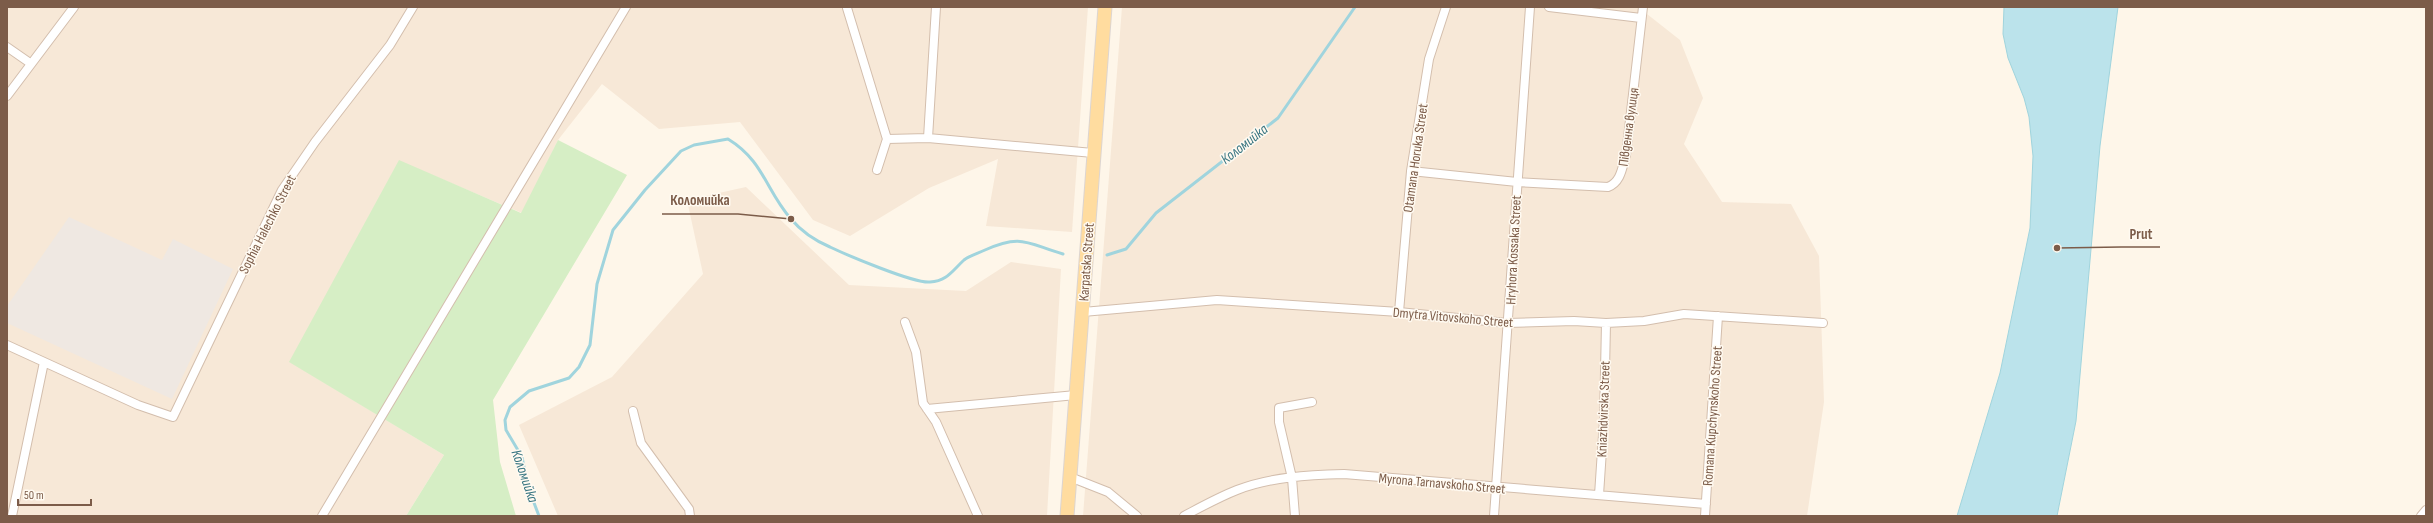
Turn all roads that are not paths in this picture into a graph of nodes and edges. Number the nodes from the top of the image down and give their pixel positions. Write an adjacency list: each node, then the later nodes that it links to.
1 (74, 7): 13 (street)
2 (413, 7): 29 (street, Sophia Halechko Street)
3 (626, 7): 41 (street)
4 (936, 7): 15 (street)
5 (1105, 7): 17 (main road, Karpatska Street)
6 (1446, 7): 19 (street, Otamana Horuka Street)
7 (1530, 7): 20 (street, Hryhora Kossaka Street)
8 (1549, 7): 11 (street)
9 (1643, 7): 11 (street, Південна вулиця)
10 (847, 8): 16 (street)
11 (1641, 18): 20 (street, Південна вулиця)
12 (7, 47): 13 (street)
13 (30, 63): 14 (street)
14 (7, 96)
15 (928, 138): 16 (street); 17 (street)
16 (887, 139): 18 (street)
17 (1093, 153): 21 (main road, Karpatska Street)
18 (877, 170)
19 (1411, 171): 20 (street, Південна вулиця); 22 (street, Otamana Horuka Street)
20 (1517, 182): 25 (street, Hryhora Kossaka Street)
21 (1083, 312): 22 (street, Dmytra Vitovskoho Street); 30 (main road, Karpatska Street)
22 (1399, 312): 25 (street, Dmytra Vitovskoho Street)
23 (1718, 316): 26 (street, Dmytra Vitovskoho Street); 27 (street, Dmytra Vitovskoho Street); 38 (street, Romana Kupchynskoho Street)
24 (905, 322): 32 (street)
25 (1507, 323): 26 (street, Dmytra Vitovskoho Street); 36 (street, Hryhora Kossaka Street)
26 (1606, 323): 37 (street, Kniazhdvirska Street)
27 (1823, 323)
28 (7, 345): 29 (street)
29 (44, 362): 40 (street)
30 (1076, 395): 32 (street); 34 (main road, Karpatska Street)
31 (1312, 402): 35 (street)
32 (927, 409): 43 (street)
33 (633, 411): 42 (street)
34 (1070, 477): 44 (main road, Karpatska Street); 45 (street)
35 (1292, 478): 36 (street, Myrona Tarnavskoho Street); 46 (street, Myrona Tarnavskoho Street); 47 (street)
36 (1496, 487): 37 (street, Myrona Tarnavskoho Street); 48 (street, Hryhora Kossaka Street)
37 (1599, 496): 38 (street, Myrona Tarnavskoho Street)
38 (1706, 504): 49 (street, Romana Kupchynskoho Street)
39 (2426, 510): 50 (street)
40 (12, 516)
41 (322, 516)
42 (690, 516)
43 (978, 516)
44 (1066, 516)
45 (1137, 516)
46 (1184, 516)
47 (1295, 516)
48 (1494, 516)
49 (1705, 516)
50 (2421, 516)

